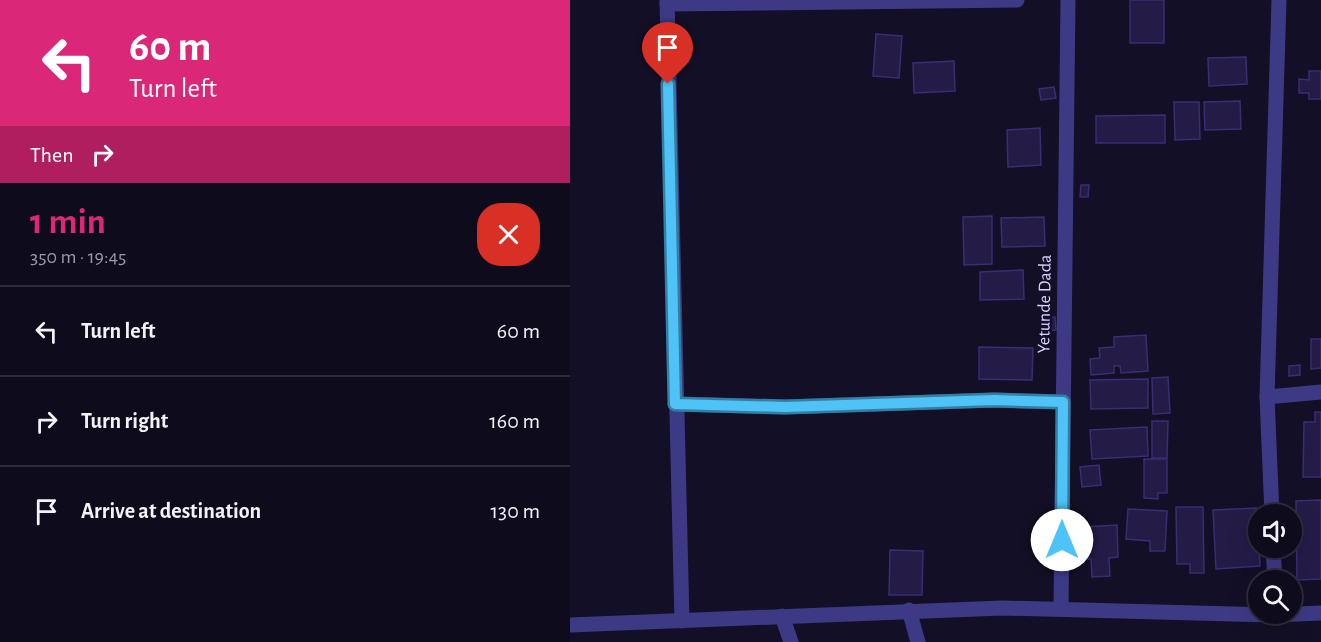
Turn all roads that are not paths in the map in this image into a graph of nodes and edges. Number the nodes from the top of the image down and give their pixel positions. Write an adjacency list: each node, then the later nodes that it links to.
1 (1017, 0): 4 (street)
2 (1068, 0): 7 (street, Yetunde Dada)
3 (1279, 0): 6 (street)
4 (667, 2): 8 (street)
5 (1321, 392): 6 (street)
6 (1267, 397): 9 (street)
7 (1063, 402): 8 (street); 10 (street, Yetunde Dada)
8 (675, 404): 16 (street)
9 (1272, 504)
10 (1061, 608): 11 (street); 12 (street)
11 (909, 610): 15 (street); 19 (street)
12 (1248, 613)
13 (1302, 613): 14 (street)
14 (1321, 613)
15 (782, 616): 16 (street); 18 (street)
16 (681, 621): 17 (street)
17 (570, 625)
18 (791, 642)
19 (918, 642)

